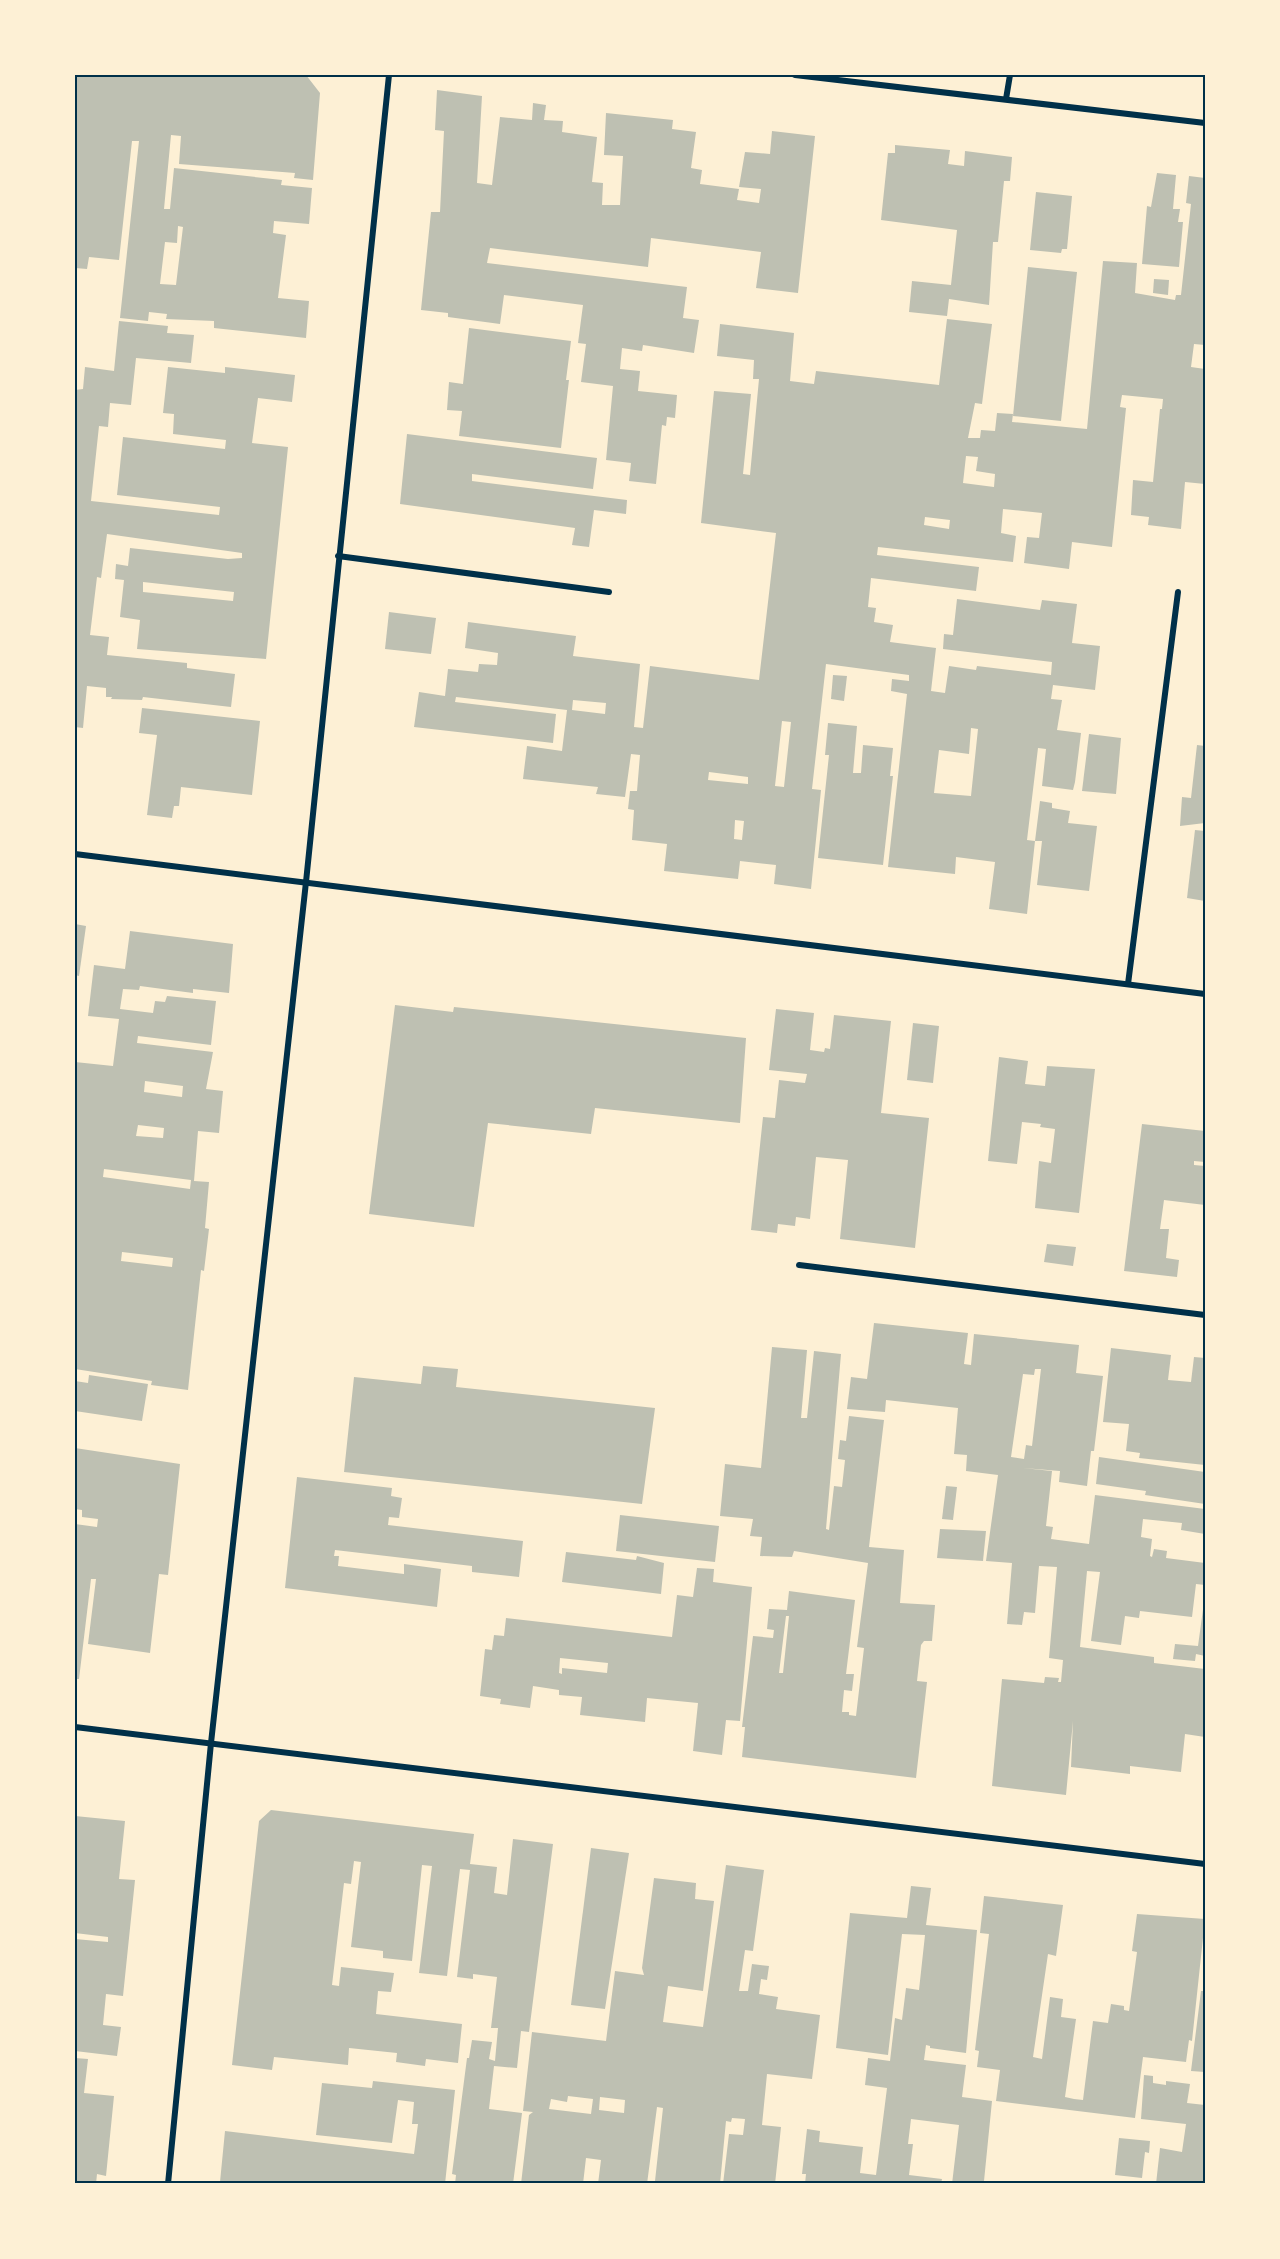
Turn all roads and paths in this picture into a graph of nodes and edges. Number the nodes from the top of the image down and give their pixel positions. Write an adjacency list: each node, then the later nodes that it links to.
1 (389, 75): 6 (street)
2 (795, 75): 4 (street)
3 (1010, 75): 4 (street)
4 (1006, 99): 5 (street)
5 (1205, 123)
6 (338, 556): 7 (street); 10 (street)
7 (609, 592)
8 (1178, 592): 11 (street)
9 (75, 854): 10 (street)
10 (306, 882): 11 (street); 16 (street)
11 (1128, 984): 12 (street)
12 (1205, 994)
13 (799, 1265): 14 (street)
14 (1205, 1315)
15 (75, 1727): 16 (street)
16 (211, 1743): 17 (street); 18 (street)
17 (1205, 1864)
18 (168, 2184)

